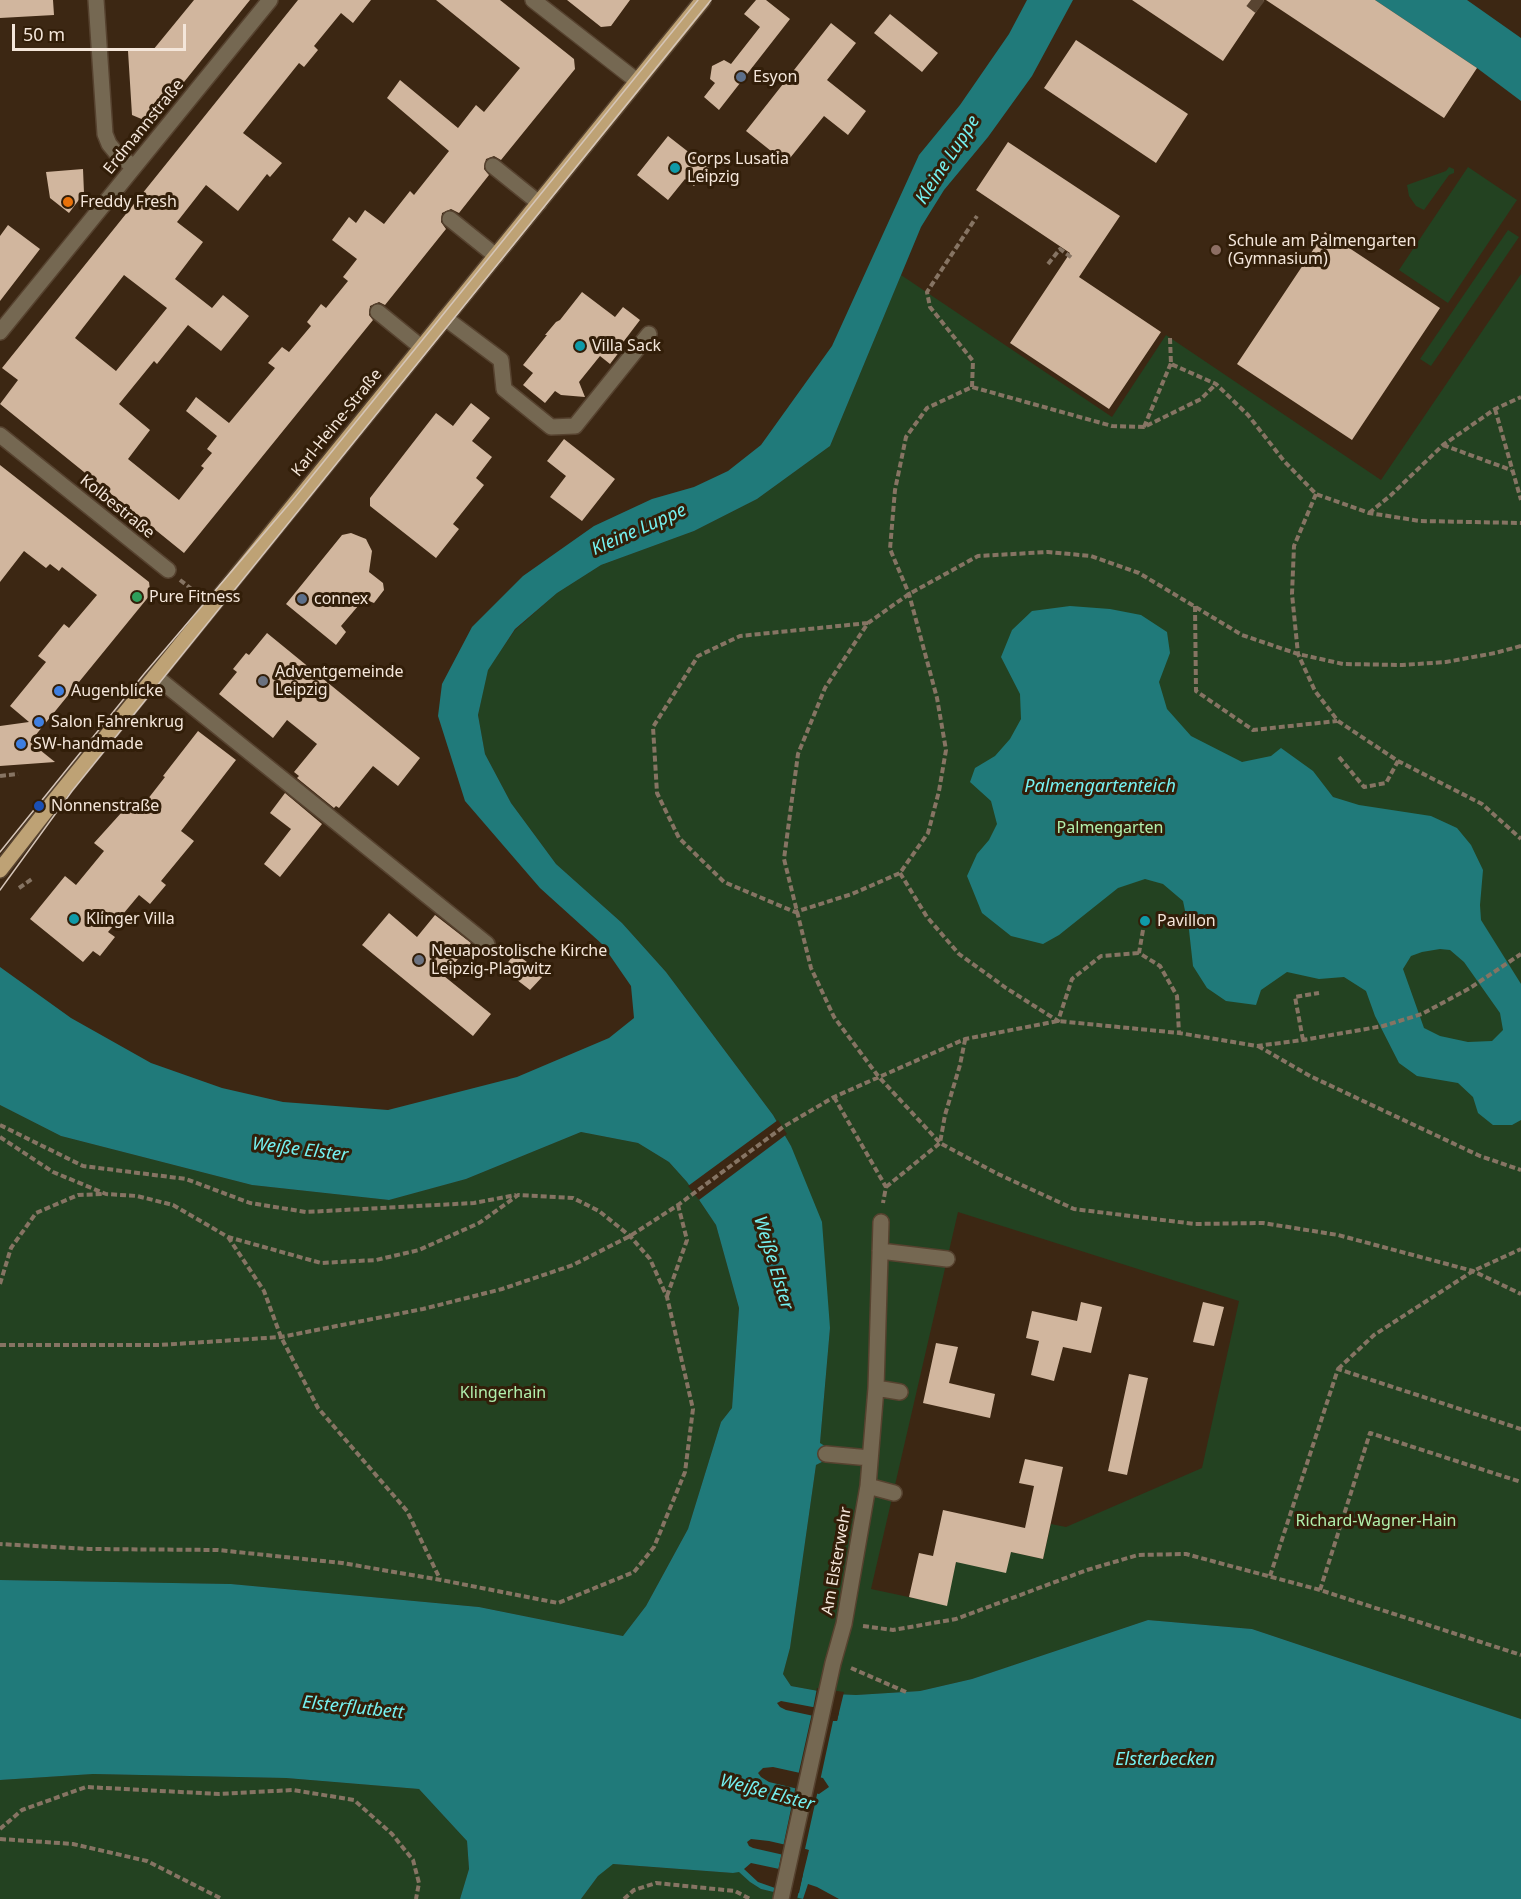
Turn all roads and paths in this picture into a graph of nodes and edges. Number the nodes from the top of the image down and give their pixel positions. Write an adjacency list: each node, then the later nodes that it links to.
1 (96, 0): 7 (street)
2 (270, 0): 7 (street, Erdmannstraße)
3 (533, 0): 5 (street)
4 (703, 0): 5 (main road, Karl-Heine-Straße)
5 (637, 81): 8 (main road, Karl-Heine-Straße)
6 (494, 166): 8 (street)
7 (134, 167): 16 (street, Erdmannstraße)
8 (539, 203): 11 (main road, Karl-Heine-Straße)
9 (977, 216): 22 (path)
10 (450, 219): 11 (street)
11 (496, 256): 15 (main road, Karl-Heine-Straße)
12 (1072, 258): 13 (path)
13 (1048, 264)
14 (378, 312): 19 (street)
15 (445, 318): 17 (street); 19 (main road, Karl-Heine-Straße)
16 (0, 332)
17 (648, 334)
18 (1170, 338): 20 (path)
19 (421, 347): 35 (main road, Karl-Heine-Straße)
20 (1171, 364): 21 (path); 25 (path)
21 (1216, 384): 25 (path); 29 (path)
22 (972, 387): 25 (path); 34 (path)
23 (1521, 397): 24 (path)
24 (1495, 409): 27 (path); 28 (path)
25 (1144, 427)
26 (0, 435): 33 (street, Kolbestraße)
27 (1443, 446): 28 (path); 31 (path)
28 (1512, 470): 30 (path)
29 (1316, 494): 31 (path); 39 (path)
30 (1521, 500)
31 (1369, 513): 32 (path)
32 (1521, 523)
33 (168, 570): 35 (path)
34 (909, 594): 36 (path); 37 (path); 48 (path)
35 (212, 606): 40 (main road, Karl-Heine-Straße)
36 (1195, 606): 39 (path); 41 (path)
37 (868, 623): 51 (path); 51 (path)
38 (1521, 646): 39 (path)
39 (1298, 654): 41 (path)
40 (155, 676): 47 (main road, Karl-Heine-Straße); 53 (street)
41 (1338, 721): 43 (path)
42 (1339, 757): 43 (path)
43 (1398, 761): 46 (path)
44 (18, 774): 45 (path)
45 (0, 776)
46 (1521, 839)
47 (0, 870)
48 (900, 873): 51 (path); 57 (path)
49 (32, 879): 50 (path)
50 (19, 888)
51 (795, 912): 62 (path)
52 (1143, 930): 54 (path)
53 (487, 944)
54 (1139, 953): 57 (path); 58 (path)
55 (1521, 954): 60 (path)
56 (1319, 993): 60 (path)
57 (1058, 1021): 58 (path); 59 (path)
58 (1179, 1033): 61 (path)
59 (965, 1039): 62 (path); 66 (path)
60 (1303, 1041): 61 (path)
61 (1257, 1046): 67 (path)
62 (878, 1076): 63 (path); 66 (path)
63 (834, 1097): 68 (path); 71 (path)
64 (0, 1125): 70 (path)
65 (0, 1137): 69 (path)
66 (940, 1143): 68 (path); 78 (path)
67 (1521, 1170)
68 (886, 1187): 72 (path)
69 (105, 1194): 74 (path); 79 (path)
70 (518, 1195): 73 (path); 74 (path)
71 (678, 1205): 73 (path); 81 (path)
72 (881, 1222): 76 (street, Am Elsterwehr)
73 (630, 1236): 81 (path); 82 (path)
74 (228, 1237): 82 (path)
75 (1521, 1250): 78 (path)
76 (880, 1251): 77 (street); 85 (street, Am Elsterwehr)
77 (947, 1259)
78 (1473, 1271): 80 (path); 84 (path)
79 (0, 1284)
80 (1521, 1294)
81 (667, 1297): 95 (path)
82 (281, 1337): 83 (path); 95 (path)
83 (0, 1345)
84 (1338, 1369): 87 (path); 94 (path)
85 (876, 1388): 86 (street); 89 (street, Am Elsterwehr)
86 (900, 1392)
87 (1521, 1430)
88 (826, 1454): 89 (street)
89 (870, 1458): 91 (street, Am Elsterwehr)
90 (1521, 1482): 96 (path)
91 (868, 1486): 92 (street); 97 (street, Am Elsterwehr)
92 (894, 1492)
93 (0, 1544): 95 (path)
94 (1270, 1576): 96 (path); 97 (path)
95 (441, 1580)
96 (1320, 1590): 98 (path)
97 (844, 1624): 99 (street, Am Elsterwehr)
98 (1521, 1655)
99 (832, 1666): 100 (path); 107 (street, Am Elsterwehr)
100 (906, 1692)
101 (0, 1829): 104 (path)
102 (0, 1839): 103 (path)
103 (222, 1899)
104 (416, 1899)
105 (624, 1899): 106 (path)
106 (750, 1899)
107 (781, 1899)

